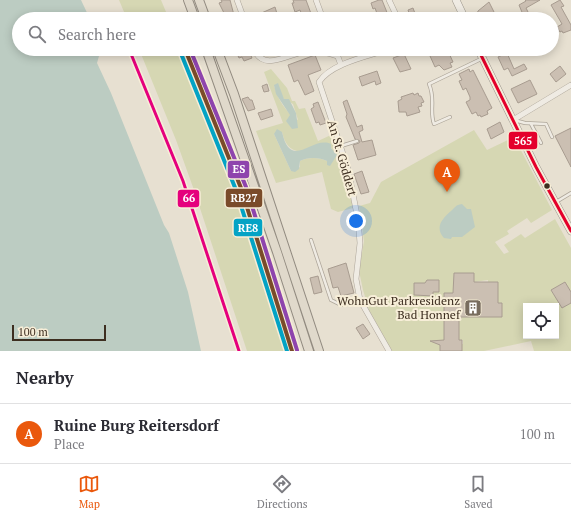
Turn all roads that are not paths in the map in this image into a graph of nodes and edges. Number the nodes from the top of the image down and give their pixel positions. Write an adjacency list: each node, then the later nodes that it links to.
1 (188, 0): 7 (highway)
2 (199, 0): 8 (highway)
3 (237, 0): 9 (street)
4 (316, 0): 10 (street)
5 (389, 0): 11 (street)
6 (456, 0): 12 (main road)
7 (192, 12)
8 (203, 12)
9 (241, 12)
10 (320, 12)
11 (395, 12)
12 (462, 12)
13 (208, 56): 34 (highway)
14 (220, 56): 35 (highway)
15 (257, 56): 16 (street)
16 (291, 56)
17 (337, 56): 20 (street)
18 (368, 56): 20 (street)
19 (483, 58): 22 (lane); 23 (main road)
20 (341, 65): 28 (street, An St. Göddert)
21 (571, 84): 23 (street)
22 (450, 117)
23 (514, 120): 24 (lane); 30 (main road)
24 (531, 124): 25 (lane); 27 (lane)
25 (552, 137)
26 (357, 141): 28 (lane)
27 (541, 143)
28 (341, 146): 33 (street, An St. Göddert)
29 (571, 193): 30 (lane)
30 (555, 203): 31 (main road)
31 (571, 231)
32 (311, 240): 33 (lane)
33 (360, 300): 36 (street, An St. Göddert)
34 (309, 351)
35 (319, 351)
36 (389, 351)

